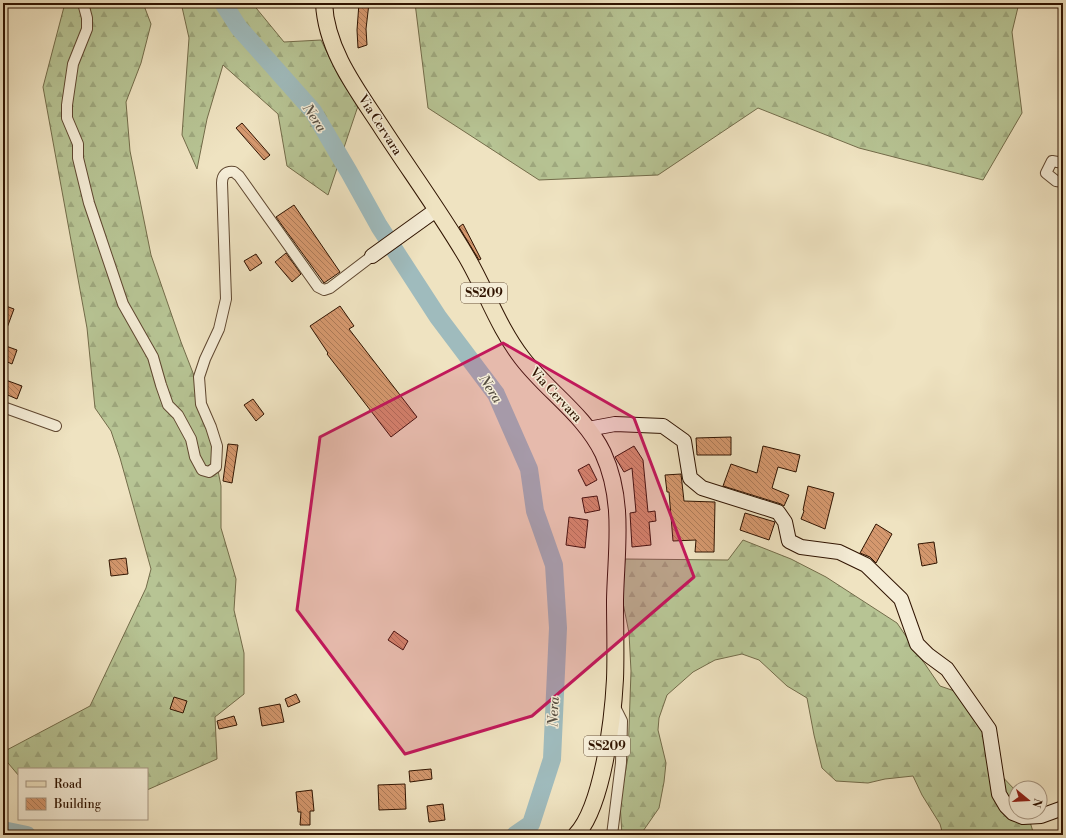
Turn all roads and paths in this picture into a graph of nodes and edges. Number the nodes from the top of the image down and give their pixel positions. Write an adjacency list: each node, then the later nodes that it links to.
1 (83, 3): 6 (street)
2 (324, 3): 5 (main road, Via Cervara / SS209)
3 (1063, 163): 4 (street)
4 (1063, 182)
5 (436, 210): 6 (street); 9 (main road, Via Cervara / SS209)
6 (372, 256)
7 (3, 407): 8 (street)
8 (56, 426)
9 (588, 429): 10 (main road, Via Cervara / SS209); 11 (street)
10 (614, 705): 12 (main road, Via Cervara / SS209); 13 (street)
11 (1063, 808)
12 (579, 834)
13 (612, 835)

